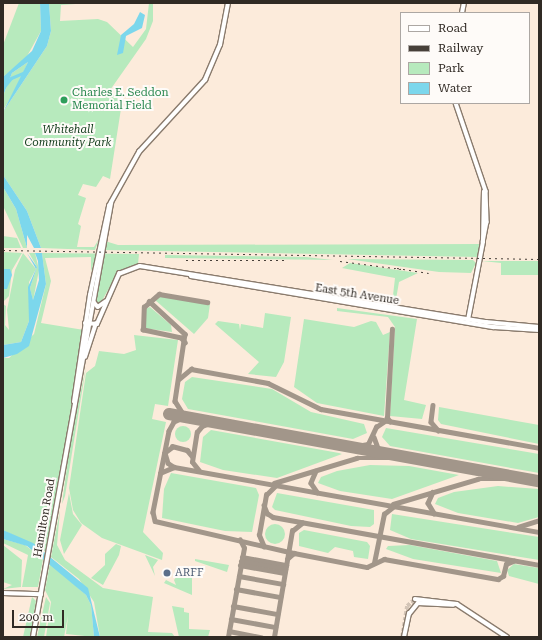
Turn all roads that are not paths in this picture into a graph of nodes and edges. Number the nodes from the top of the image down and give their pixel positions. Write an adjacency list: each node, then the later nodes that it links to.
1 (228, 3): 3 (main road, Hamilton Road)
2 (456, 104): 6 (main road)
3 (111, 203): 4 (main road, Hamilton Road); 7 (main road, Hamilton Road)
4 (94, 296): 5 (main road); 7 (main road, Hamilton Road)
5 (107, 300): 6 (main road, East 5th Avenue); 8 (main road, East 5th Avenue)
6 (468, 321): 9 (main road, East 5th Avenue)
7 (87, 324): 8 (main road); 10 (main road, Hamilton Road); 11 (main road, Hamilton Road)
8 (96, 324): 10 (main road, East 5th Avenue)
9 (539, 328)
10 (82, 364): 11 (main road, Hamilton Road)
11 (74, 403): 13 (main road, Hamilton Road)
12 (3, 593): 13 (main road)
13 (41, 594): 17 (main road, Hamilton Road)
14 (415, 599): 15 (main road)
15 (467, 610): 16 (main road); 18 (main road)
16 (491, 628): 19 (main road); 20 (main road)
17 (33, 637)
18 (404, 637)
19 (497, 637)
20 (507, 637)

